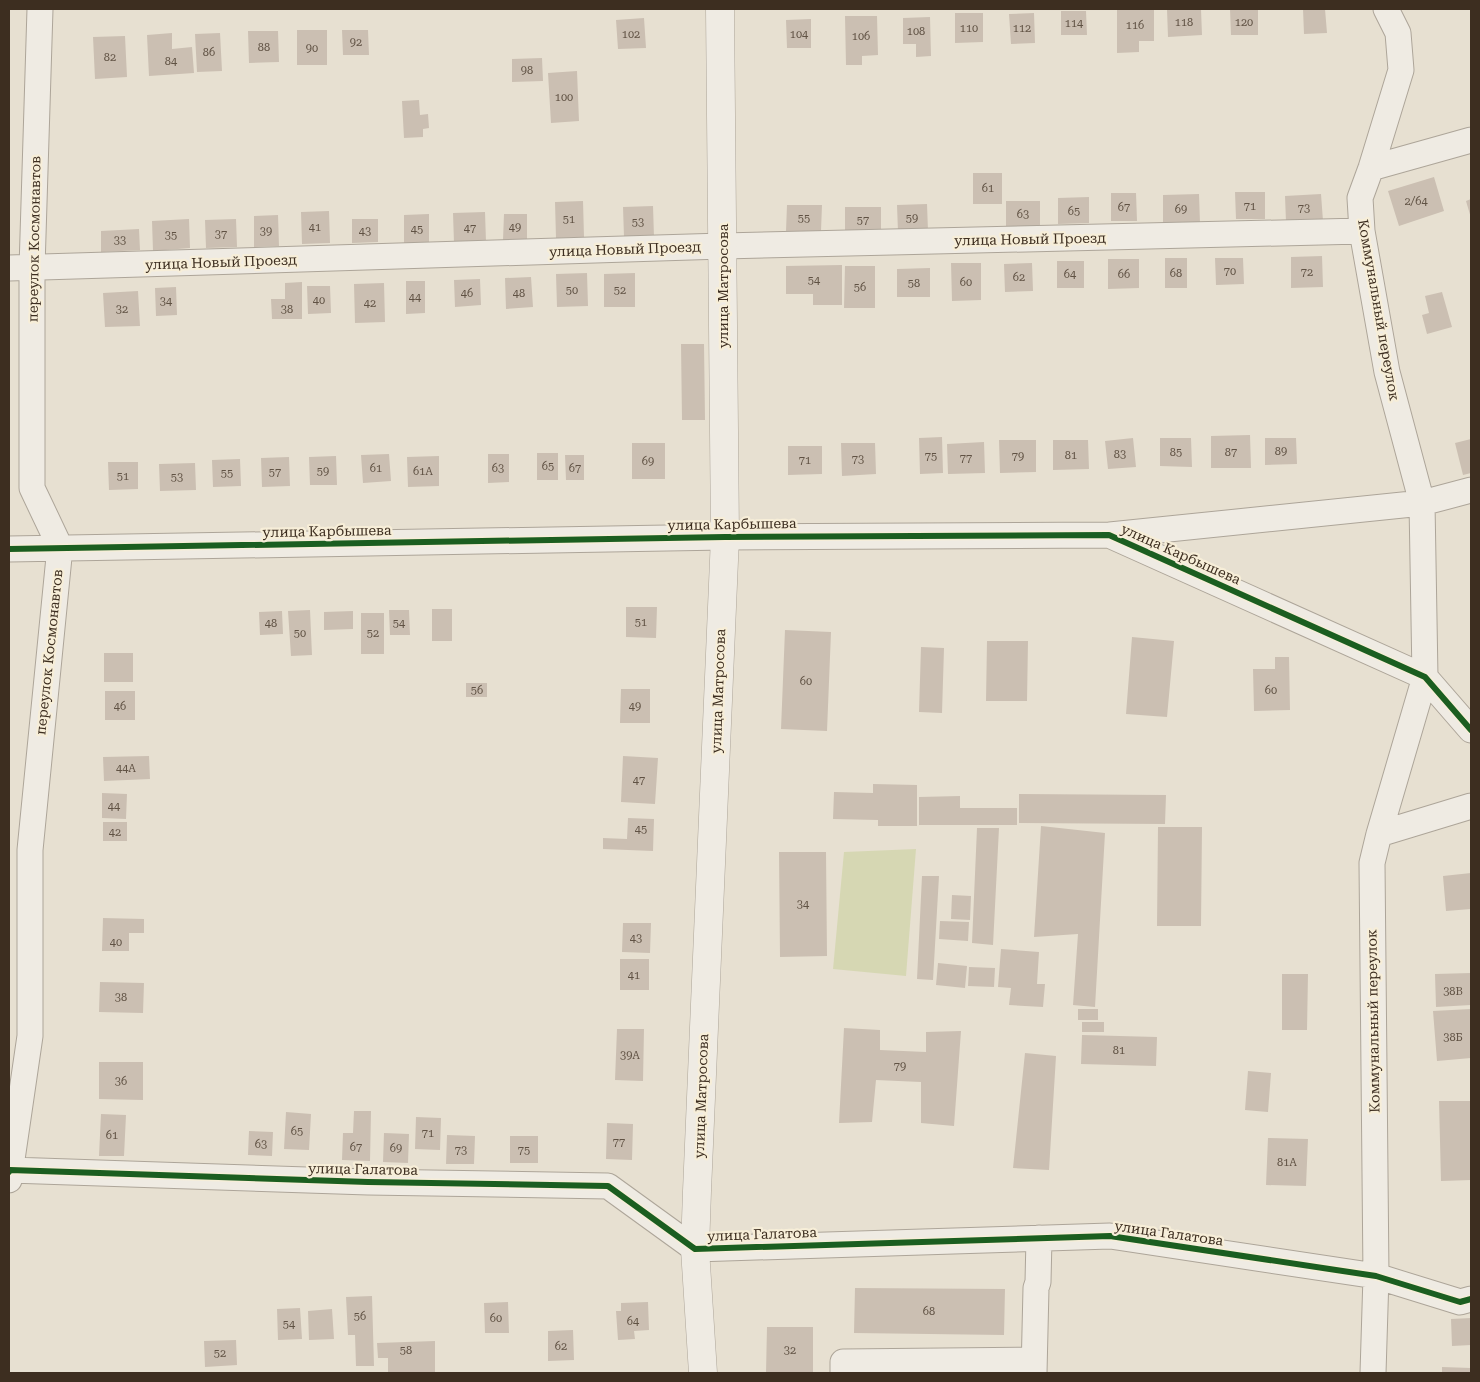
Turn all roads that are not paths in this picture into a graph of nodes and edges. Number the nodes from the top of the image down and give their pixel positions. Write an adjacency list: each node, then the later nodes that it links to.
1 (40, 9): 8 (street, переулок Космонавтов)
2 (720, 9): 7 (street, улица Матросова)
3 (1386, 9): 5 (street, Коммунальный переулок)
4 (1471, 140): 5 (street)
5 (1371, 168): 6 (street, Коммунальный переулок)
6 (1362, 231): 7 (street, улица Новый Проезд); 10 (street, Коммунальный переулок)
7 (723, 246): 8 (street, улица Новый Проезд); 12 (street, улица Матросова)
8 (21, 268): 13 (street, переулок Космонавтов)
9 (1471, 490): 10 (street)
10 (1422, 503): 11 (street); 15 (street, Коммунальный переулок)
11 (1109, 535): 12 (street, улица Карбышева); 15 (street, улица Карбышева)
12 (725, 537): 13 (street, улица Карбышева); 21 (street, улица Матросова)
13 (60, 548): 14 (street, улица Карбышева); 19 (street, переулок Космонавтов)
14 (9, 549)
15 (1425, 677): 16 (street); 18 (street, Коммунальный переулок)
16 (1471, 730)
17 (1471, 806): 18 (street)
18 (1379, 834): 22 (street, Коммунальный переулок)
19 (9, 1174): 21 (street, улица Галатова)
20 (1039, 1238): 21 (street, улица Галатова); 22 (street, улица Галатова); 24 (street)
21 (695, 1249): 25 (street, улица Матросова)
22 (1376, 1276): 23 (street, улица Галатова); 27 (street, Коммунальный переулок)
23 (1471, 1299)
24 (1034, 1366): 26 (street)
25 (703, 1373)
26 (843, 1373)
27 (1373, 1373)

